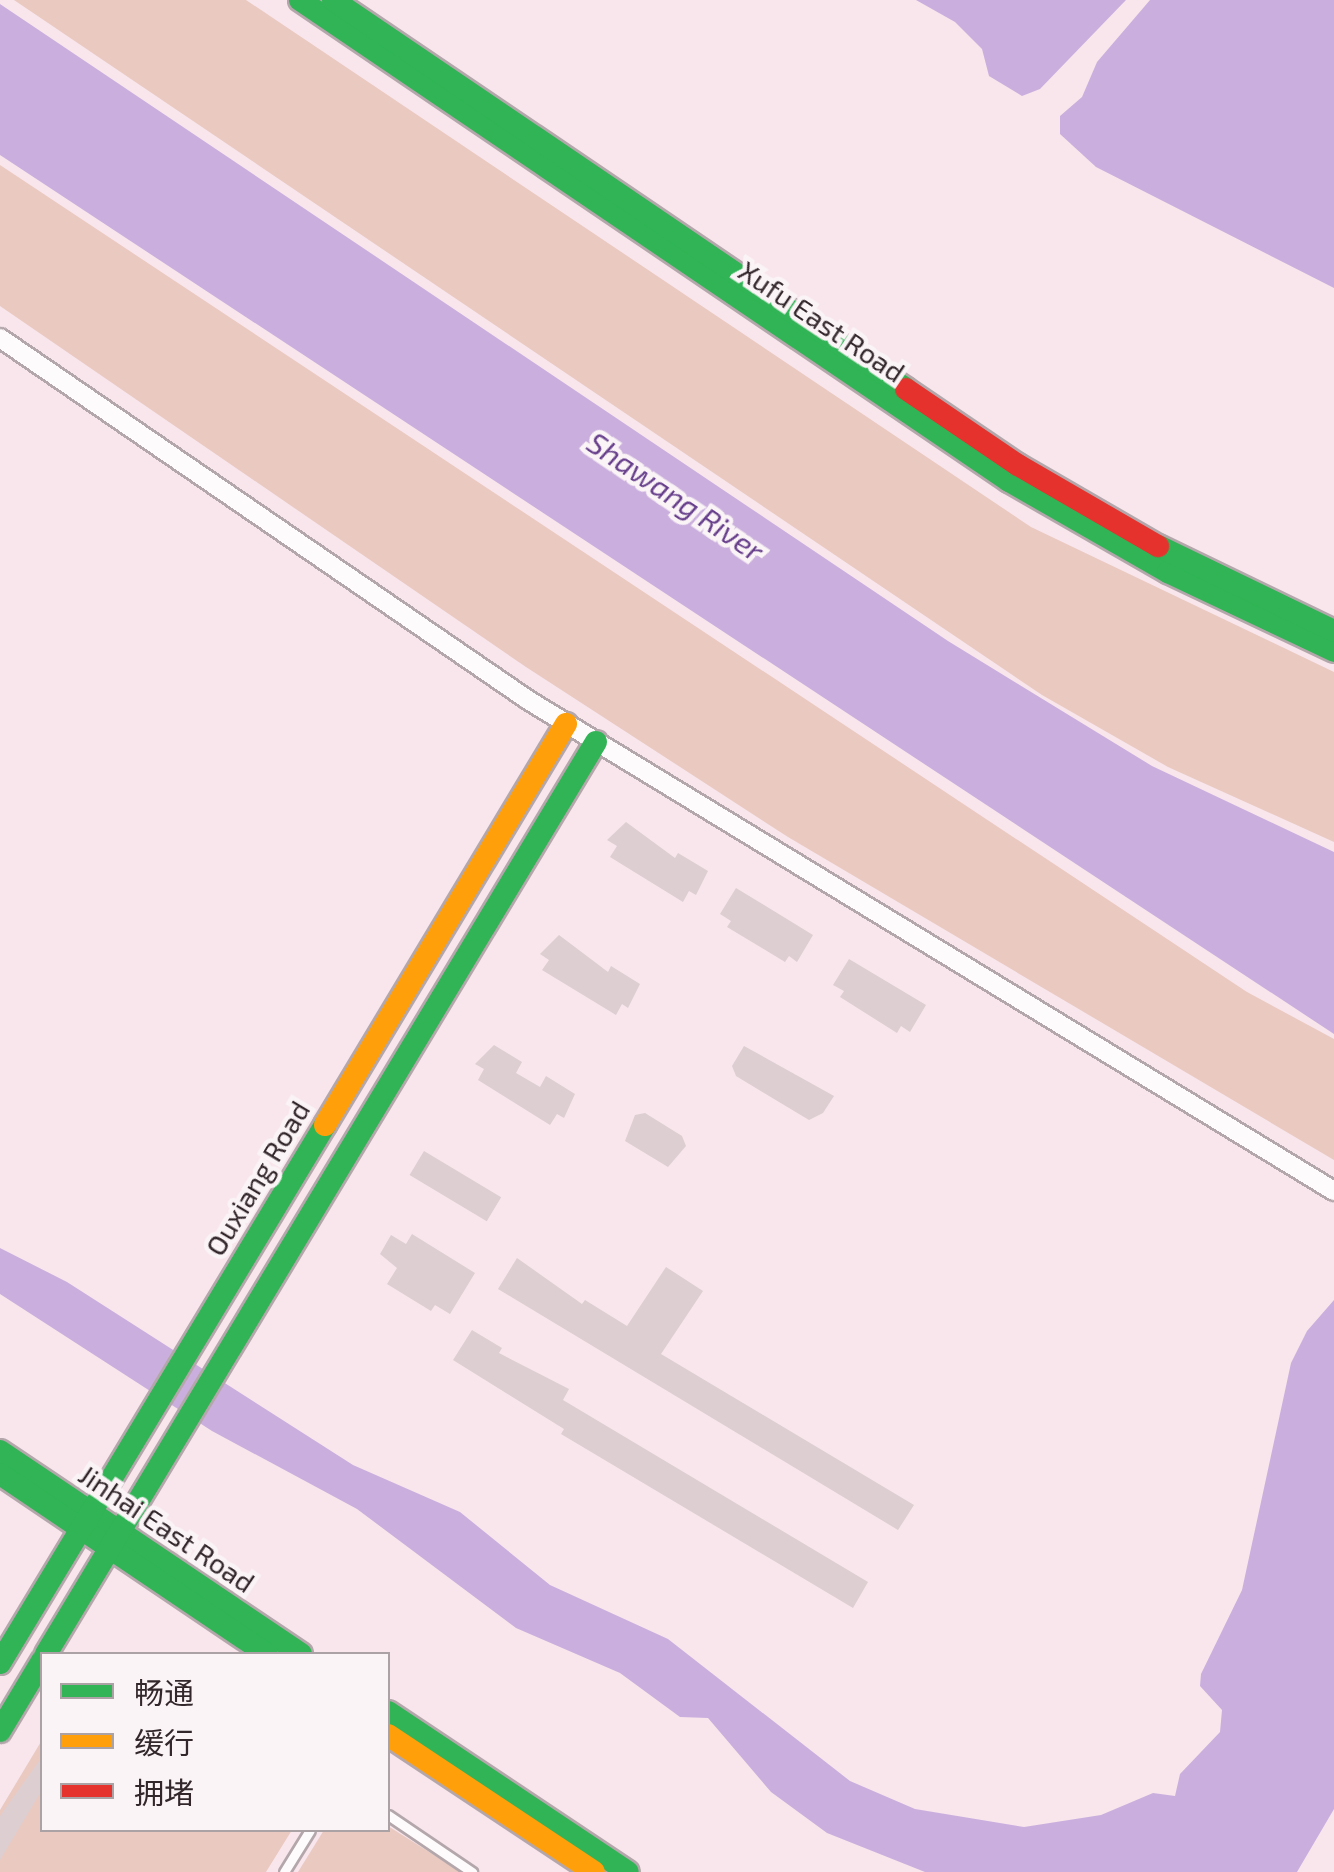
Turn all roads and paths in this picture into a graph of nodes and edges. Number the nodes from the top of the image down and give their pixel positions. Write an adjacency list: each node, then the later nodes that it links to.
1 (300, 0): 5 (main road, Xufu East Road)
2 (333, 0): 4 (main road, Xufu East Road)
3 (0, 338): 6 (street)
4 (1334, 631)
5 (1334, 651)
6 (566, 724): 7 (street); 11 (main road, Ouxiang Road)
7 (596, 742): 8 (street); 12 (main road)
8 (1334, 1191)
9 (0, 1451): 11 (main road, Jinhai East Road)
10 (0, 1474): 11 (main road, Jinhai East Road)
11 (86, 1520): 12 (main road, Jinhai East Road); 16 (main road, Ouxiang Road)
12 (115, 1540): 13 (main road); 14 (main road, Jinhai East Road); 15 (main road, Jinhai East Road)
13 (47, 1652)
14 (264, 1652)
15 (298, 1652)
16 (0, 1663)
17 (40, 1664): 19 (main road)
18 (390, 1713): 26 (main road)
19 (0, 1732)
20 (390, 1736): 25 (main road)
21 (390, 1816): 24 (lane)
22 (309, 1832): 23 (lane)
23 (284, 1872)
24 (472, 1872)
25 (594, 1872)
26 (628, 1872)

